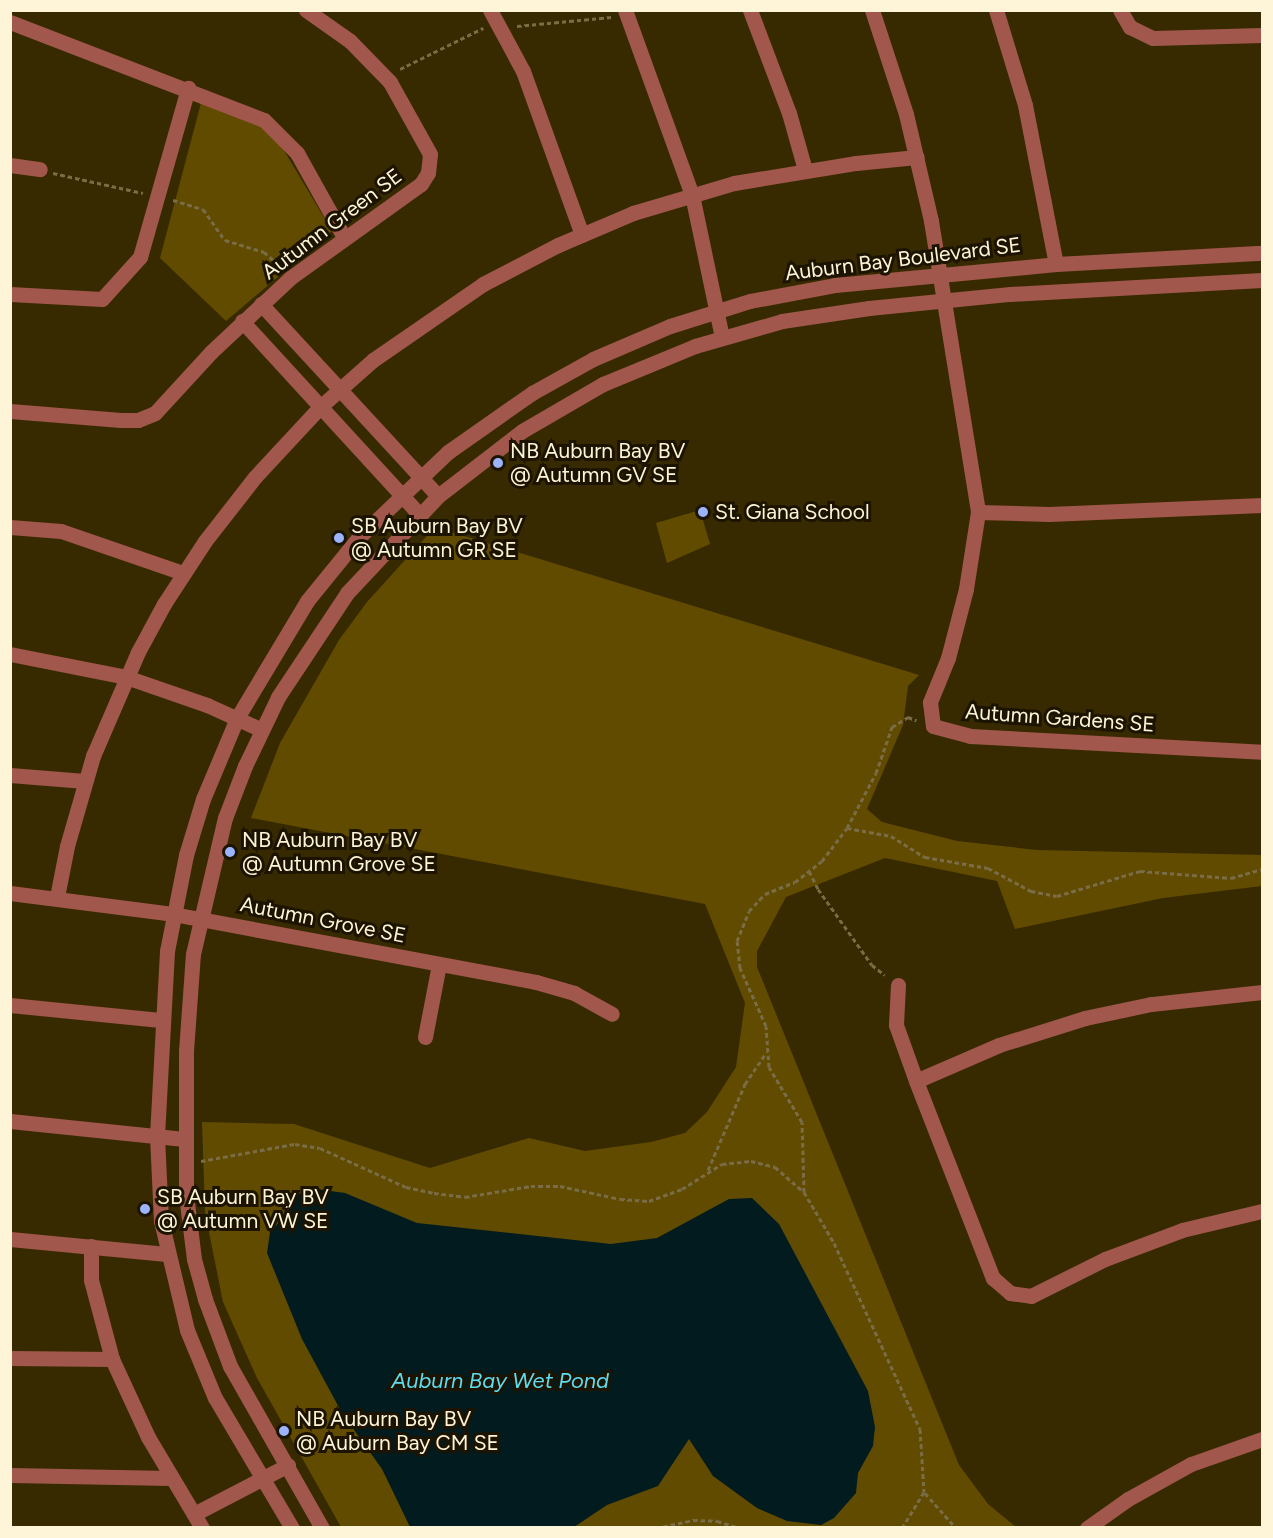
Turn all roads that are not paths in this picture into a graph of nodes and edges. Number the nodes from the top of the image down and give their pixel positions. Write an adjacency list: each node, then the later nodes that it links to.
1 (306, 10): 17 (street, Autumn Green SE)
2 (490, 10): 16 (street)
3 (624, 10): 15 (street)
4 (750, 10): 14 (street)
5 (872, 10): 11 (street)
6 (996, 10): 19 (street)
7 (1120, 10): 9 (street)
8 (10, 22): 10 (street)
9 (1263, 34)
10 (188, 88): 17 (street); 22 (street)
11 (918, 157): 14 (street); 20 (street)
12 (10, 165): 13 (street)
13 (40, 169)
14 (806, 170): 15 (street)
15 (692, 195): 16 (street); 25 (street)
16 (582, 235): 28 (street)
17 (344, 237): 24 (street, Autumn Green SE)
18 (1263, 253): 19 (street, Auburn Bay Boulevard SE)
19 (1056, 264): 20 (street, Auburn Bay Boulevard SE)
20 (940, 274): 23 (street); 25 (street, Auburn Bay Boulevard SE)
21 (1263, 280): 23 (street)
22 (10, 294)
23 (945, 300): 27 (street); 35 (street)
24 (261, 304): 26 (street, Autumn Green SE); 28 (street, Autumn Green SE)
25 (718, 310): 27 (street); 31 (street, Auburn Bay Boulevard SE)
26 (242, 321): 29 (street); 30 (street, Autumn Green SE)
27 (722, 337): 33 (street)
28 (339, 390): 29 (street); 31 (street, Autumn Green SE)
29 (321, 407): 32 (street); 38 (street)
30 (10, 411)
31 (420, 477): 32 (street, Auburn Bay Boulevard SE); 33 (street, Autumn Green SE)
32 (401, 494): 36 (street); 41 (street, Auburn Bay Boulevard SE)
33 (438, 496): 36 (street)
34 (1263, 505): 35 (street)
35 (978, 512): 43 (street, Autumn Gardens SE)
36 (419, 514): 42 (street)
37 (10, 527): 38 (street)
38 (183, 573): 40 (street)
39 (10, 654): 40 (street)
40 (126, 677): 41 (street); 45 (street)
41 (237, 718): 42 (street); 48 (street, Auburn Bay Boulevard SE)
42 (261, 730): 49 (street)
43 (1263, 752)
44 (10, 775): 45 (street)
45 (86, 781): 47 (street)
46 (10, 893): 47 (street, Autumn Grove SE)
47 (57, 897): 48 (street, Autumn Grove SE)
48 (173, 914): 49 (street, Autumn Grove SE); 55 (street, Auburn Bay Boulevard SE)
49 (199, 918): 50 (street, Autumn Grove SE); 60 (street)
50 (439, 964): 54 (street, Autumn Grove SE); 56 (street)
51 (898, 985): 57 (street)
52 (1263, 992): 57 (street)
53 (10, 1005): 55 (street)
54 (612, 1014)
55 (160, 1020): 59 (street, Auburn Bay Boulevard SE)
56 (425, 1037)
57 (916, 1082): 61 (street)
58 (10, 1121): 59 (street)
59 (157, 1136): 60 (street); 64 (street, Auburn Bay Boulevard SE)
60 (184, 1139): 68 (street)
61 (1263, 1211)
62 (10, 1239): 63 (street)
63 (91, 1246): 64 (street); 66 (street)
64 (166, 1254): 71 (street, Auburn Bay Boulevard SE)
65 (10, 1358): 66 (street)
66 (112, 1359): 70 (street)
67 (1263, 1439): 75 (street)
68 (288, 1465): 71 (street); 74 (street)
69 (10, 1475): 70 (street)
70 (171, 1478): 72 (street)
71 (264, 1478): 72 (street); 73 (street, Auburn Bay Boulevard SE)
72 (198, 1521)
73 (292, 1527)
74 (322, 1527)
75 (1088, 1527)

